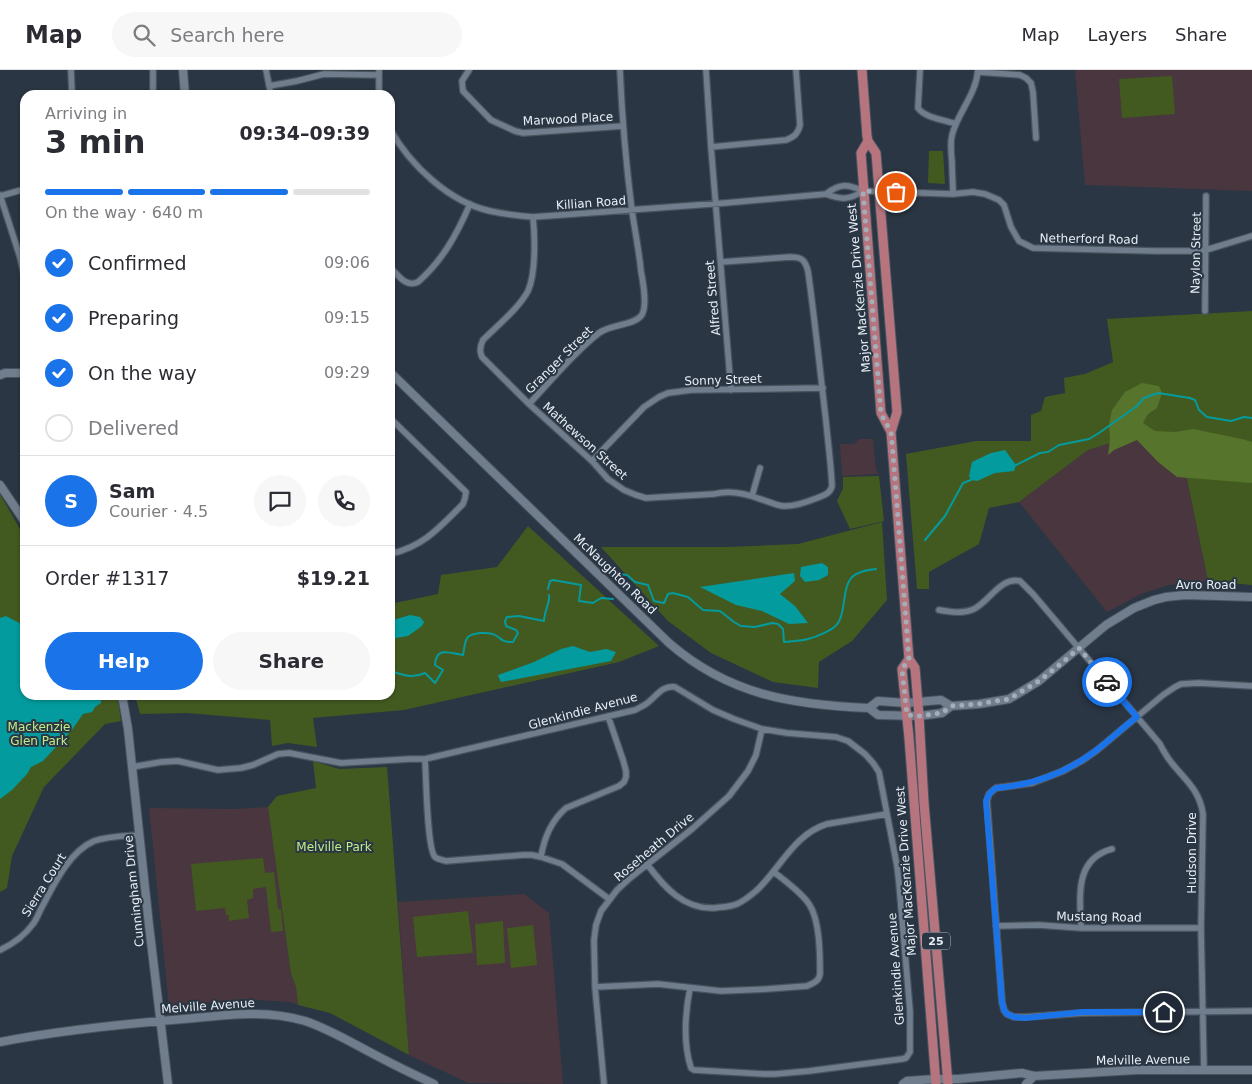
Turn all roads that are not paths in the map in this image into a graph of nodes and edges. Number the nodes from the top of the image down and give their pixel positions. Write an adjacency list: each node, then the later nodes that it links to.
1 (71, 70): 14 (street)
2 (152, 70): 15 (street)
3 (183, 70): 16 (street)
4 (266, 70): 13 (street)
5 (469, 70): 20 (street, Marwood Place)
6 (620, 70): 20 (street, Marwood Place)
7 (706, 70): 24 (street, Alfred Street)
8 (796, 70): 24 (street)
9 (862, 70): 23 (main road, Major MacKenzie Drive West / 25)
10 (920, 71): 19 (street)
11 (978, 71): 19 (street); 22 (street)
12 (378, 73): 13 (street); 18 (street)
13 (269, 86): 17 (street)
14 (72, 90)
15 (154, 90)
16 (185, 90)
17 (270, 90)
18 (379, 90)
19 (956, 124): 29 (street)
20 (623, 126): 34 (street, Marwood Place)
21 (395, 138): 32 (street, Killian Road)
22 (1036, 138)
23 (868, 141): 26 (main road, Major MacKenzie Drive West / 25); 27 (main road, Major MacKenzie Drive West / 25)
24 (711, 147): 33 (street, Alfred Street)
25 (20, 190): 30 (street)
26 (863, 191): 27 (street, Netherford Road); 28 (street, Killian Road); 28 (street, Killian Road); 49 (main road, Major MacKenzie Drive West / 25)
27 (879, 191): 29 (street, Netherford Road); 49 (main road, Major MacKenzie Drive West / 25)
28 (826, 194): 33 (street, Killian Road)
29 (953, 194): 37 (street, Netherford Road)
30 (0, 196): 38 (street)
31 (1206, 196): 37 (street, Naylon Street)
32 (470, 204): 35 (street, Killian Road); 40 (street)
33 (716, 204): 34 (street, Killian Road); 39 (street, Alfred Street)
34 (632, 210): 35 (street, Killian Road); 47 (street, Granger Street)
35 (533, 218): 47 (street, Mathewson Street)
36 (1252, 236): 37 (street, Netherford Road)
37 (1206, 250): 41 (street, Naylon Street)
38 (20, 257)
39 (721, 262): 45 (street, Mathewson Street); 46 (street, Alfred Street)
40 (395, 273)
41 (1205, 311)
42 (20, 373): 43 (street)
43 (0, 375)
44 (395, 377): 65 (street, McNaughton Road)
45 (822, 388): 46 (street, Sonny Street); 53 (street, Mathewson Street)
46 (731, 390): 50 (street, Sonny Street)
47 (529, 404): 50 (street, Mathewson Street)
48 (395, 423): 55 (street)
49 (891, 432): 59 (main road, Major MacKenzie Drive West / 25)
50 (592, 461): 53 (street, Mathewson Street)
51 (760, 468): 53 (street)
52 (0, 485): 54 (street)
53 (752, 496)
54 (20, 515)
55 (395, 553)
56 (1252, 597): 58 (street, Avro Road)
57 (939, 610): 58 (street, Hudson Drive)
58 (1079, 648): 64 (street, Avro Road); 69 (street, Hudson Drive)
59 (909, 659): 62 (main road, Major MacKenzie Drive West / 25); 63 (main road, Major MacKenzie Drive West / 25)
60 (1252, 686): 69 (street)
61 (123, 700): 72 (street, Cunningham Drive)
62 (906, 702): 63 (street, McNaughton Road); 65 (street, McNaughton Road); 66 (main road, Major MacKenzie Drive West / 25)
63 (917, 702): 64 (street, Avro Road); 68 (main road, Major MacKenzie Drive West / 25)
64 (951, 706): 68 (street, Avro Road)
65 (869, 708): 66 (street, McNaughton Road)
66 (907, 715): 68 (street, McNaughton Road); 93 (main road, Major MacKenzie Drive West / 25)
67 (608, 716): 70 (street, Glenkindie Avenue); 71 (street, Glenkindie Avenue); 76 (street)
68 (919, 716): 94 (main road, Major MacKenzie Drive West / 25)
69 (1137, 717): 80 (street); 82 (street, Hudson Drive)
70 (762, 728): 73 (street, Glenkindie Avenue); 77 (street, Roseheath Drive)
71 (425, 759): 72 (street, Glenkindie Avenue); 76 (street)
72 (132, 767): 74 (street, Cunningham Drive)
73 (887, 814): 78 (street); 85 (street, Glenkindie Avenue)
74 (139, 835): 83 (street, Sierra Court); 88 (street, Cunningham Drive)
75 (1112, 849): 81 (street)
76 (541, 857): 79 (street)
77 (647, 864): 78 (street); 79 (street, Roseheath Drive)
78 (774, 872): 85 (street)
79 (609, 899): 84 (street, Roseheath Drive)
80 (996, 926): 81 (street, Mustang Road); 86 (street)
81 (1080, 928): 82 (street, Mustang Road)
82 (1201, 928): 86 (street, Hudson Drive)
83 (0, 950)
84 (595, 987): 85 (street); 97 (street, Roseheath Drive)
85 (690, 988)
86 (1203, 1011): 87 (street); 91 (street, Hudson Drive)
87 (1252, 1011)
88 (159, 1020): 89 (street, Melville Avenue); 95 (street, Cunningham Drive); 96 (street, Melville Avenue)
89 (0, 1042)
90 (1252, 1070): 91 (street, Melville Avenue)
91 (1204, 1071): 92 (street, Melville Avenue)
92 (1034, 1076): 94 (street, Melville Avenue); 99 (street)
93 (935, 1081): 94 (street, Melville Avenue); 98 (street, Melville Avenue)
94 (948, 1082)
95 (168, 1084)
96 (434, 1084)
97 (604, 1084)
98 (903, 1084)
99 (1026, 1084)

